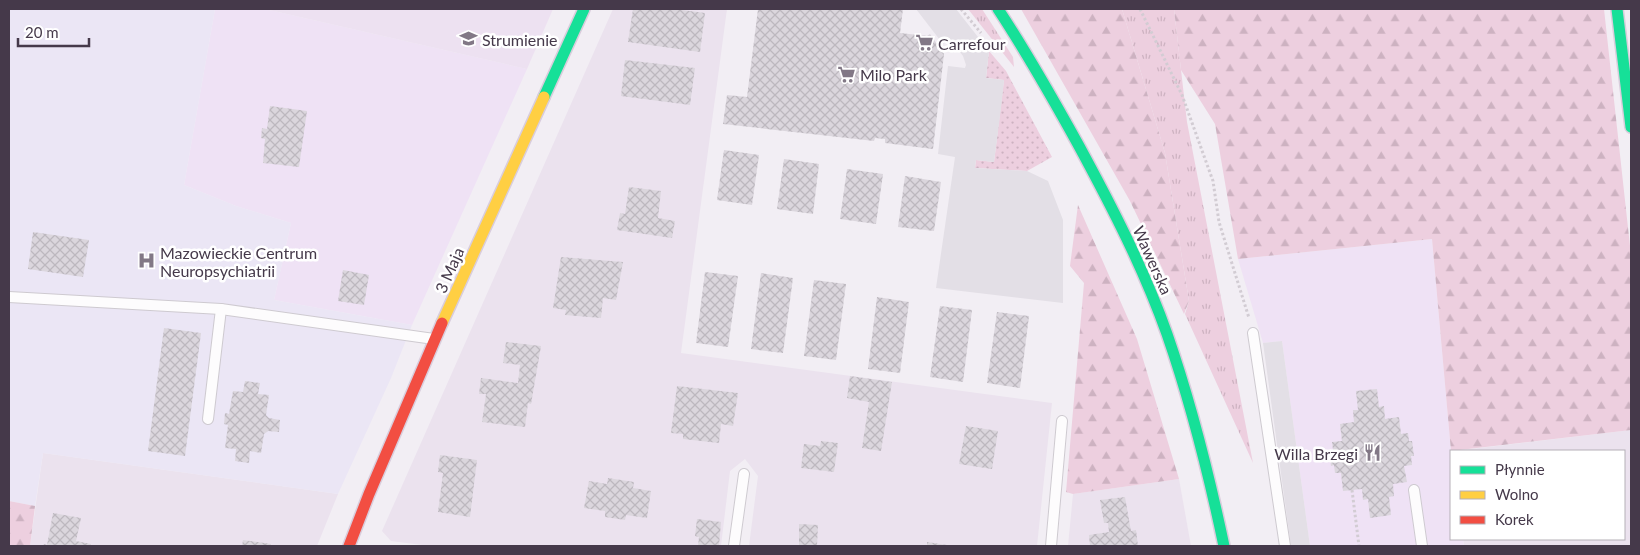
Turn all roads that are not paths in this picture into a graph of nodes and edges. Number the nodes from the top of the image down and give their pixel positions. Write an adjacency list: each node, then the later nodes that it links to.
1 (584, 9): 8 (street, 3 Maja)
2 (998, 9): 16 (street, Wawerska)
3 (1617, 9): 4 (street)
4 (1631, 127)
5 (9, 298): 6 (lane)
6 (222, 309): 8 (lane); 9 (lane)
7 (1253, 332): 17 (lane)
8 (435, 340): 13 (street, 3 Maja)
9 (208, 419)
10 (1062, 421): 15 (lane)
11 (744, 474): 14 (lane)
12 (1414, 490): 18 (lane)
13 (349, 546)
14 (734, 546)
15 (1051, 546)
16 (1224, 546)
17 (1284, 546)
18 (1422, 546)

